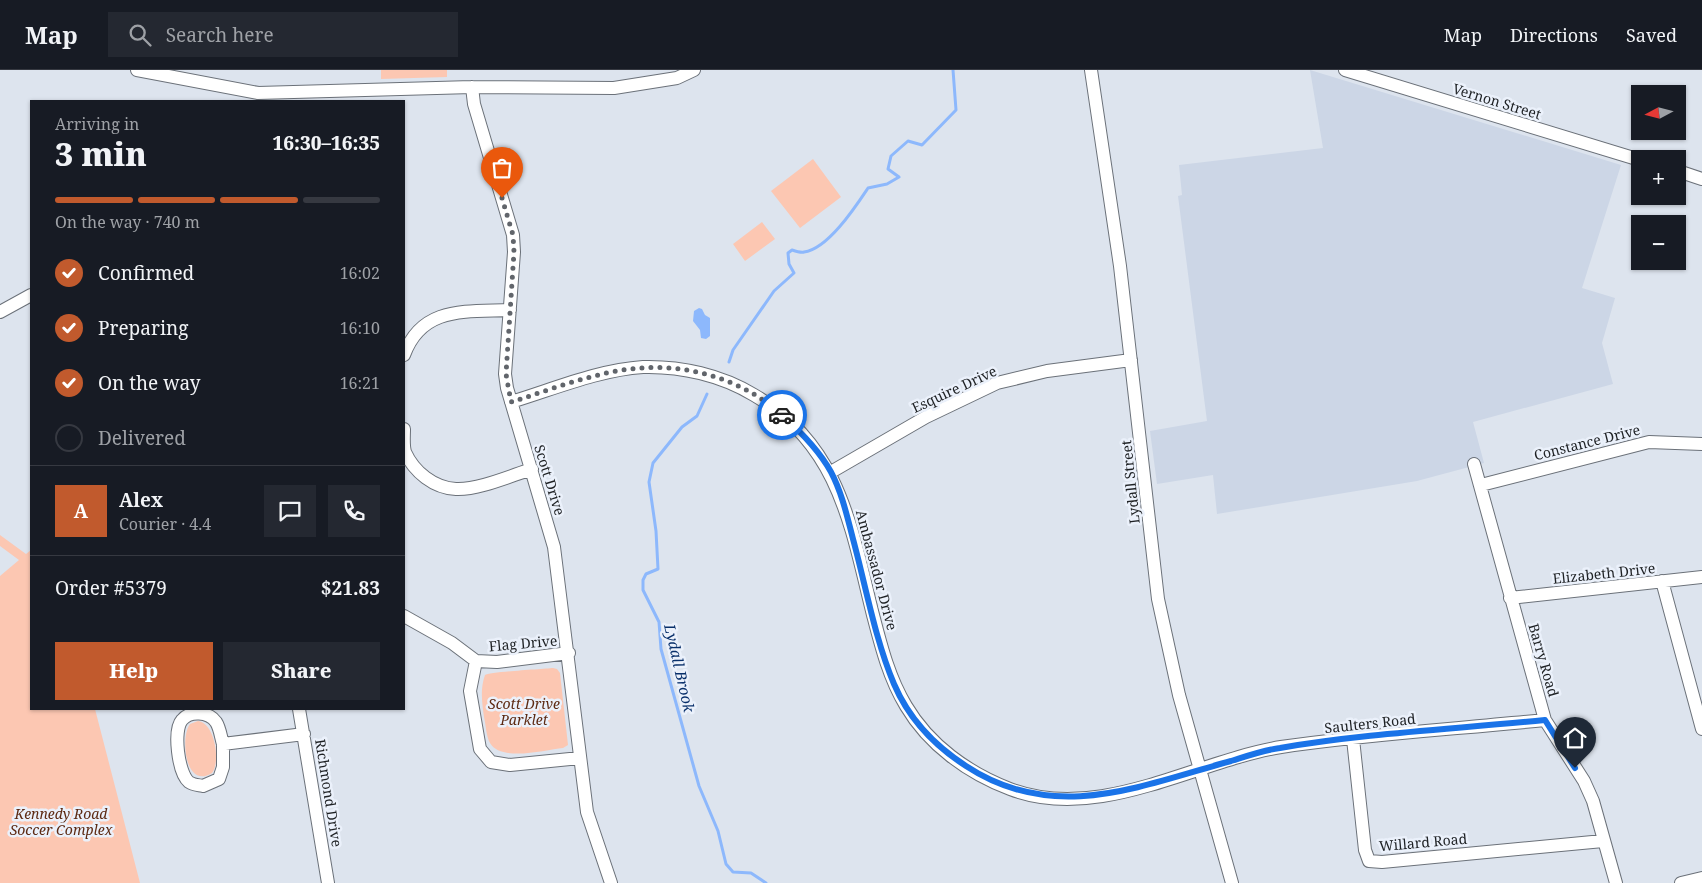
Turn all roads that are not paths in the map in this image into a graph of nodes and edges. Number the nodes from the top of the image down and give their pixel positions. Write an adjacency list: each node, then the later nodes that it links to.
1 (137, 70): 6 (street)
2 (694, 70): 5 (street)
3 (1091, 70): 14 (street, Lydall Street)
4 (1345, 70): 7 (street, Vernon Street)
5 (472, 87): 6 (street); 11 (street, Scott Drive)
6 (258, 97)
7 (1631, 157)
8 (1686, 174): 9 (street)
9 (1702, 179)
10 (30, 296): 12 (street)
11 (510, 310): 13 (street); 15 (street, Scott Drive)
12 (0, 312)
13 (405, 351)
14 (1131, 360): 20 (street, Esquire Drive); 35 (street, Lydall Street)
15 (511, 402): 19 (street, Scott Drive); 20 (street, Ambassador Drive)
16 (1702, 444): 21 (street, Constance Drive)
17 (405, 450): 19 (street)
18 (1474, 464): 21 (street, Barry Road)
19 (532, 469): 26 (street, Scott Drive)
20 (831, 472): 35 (street, Ambassador Drive)
21 (1480, 485): 24 (street, Barry Road)
22 (1702, 577): 23 (street, Elizabeth Drive)
23 (1662, 581): 24 (street, Elizabeth Drive); 30 (street)
24 (1510, 598): 29 (street, Barry Road)
25 (405, 617): 27 (street, Flag Drive)
26 (569, 653): 27 (street, Flag Drive); 34 (street, Scott Drive)
27 (476, 661): 34 (street)
28 (300, 710): 31 (street, Richmond Drive)
29 (1545, 720): 32 (street, Saulters Road); 36 (street, Barry Road)
30 (1702, 729)
31 (304, 734): 33 (street); 38 (street, Richmond Drive)
32 (1353, 739): 35 (street, Saulters Road); 36 (street, Willard Road)
33 (223, 744): 33 (street)
34 (580, 758): 39 (street, Scott Drive)
35 (1200, 770): 40 (street, Lydall Street)
36 (1603, 840): 41 (street, Barry Road)
37 (1702, 878): 42 (street)
38 (328, 883)
39 (611, 883)
40 (1232, 883)
41 (1616, 883)
42 (1681, 883)

